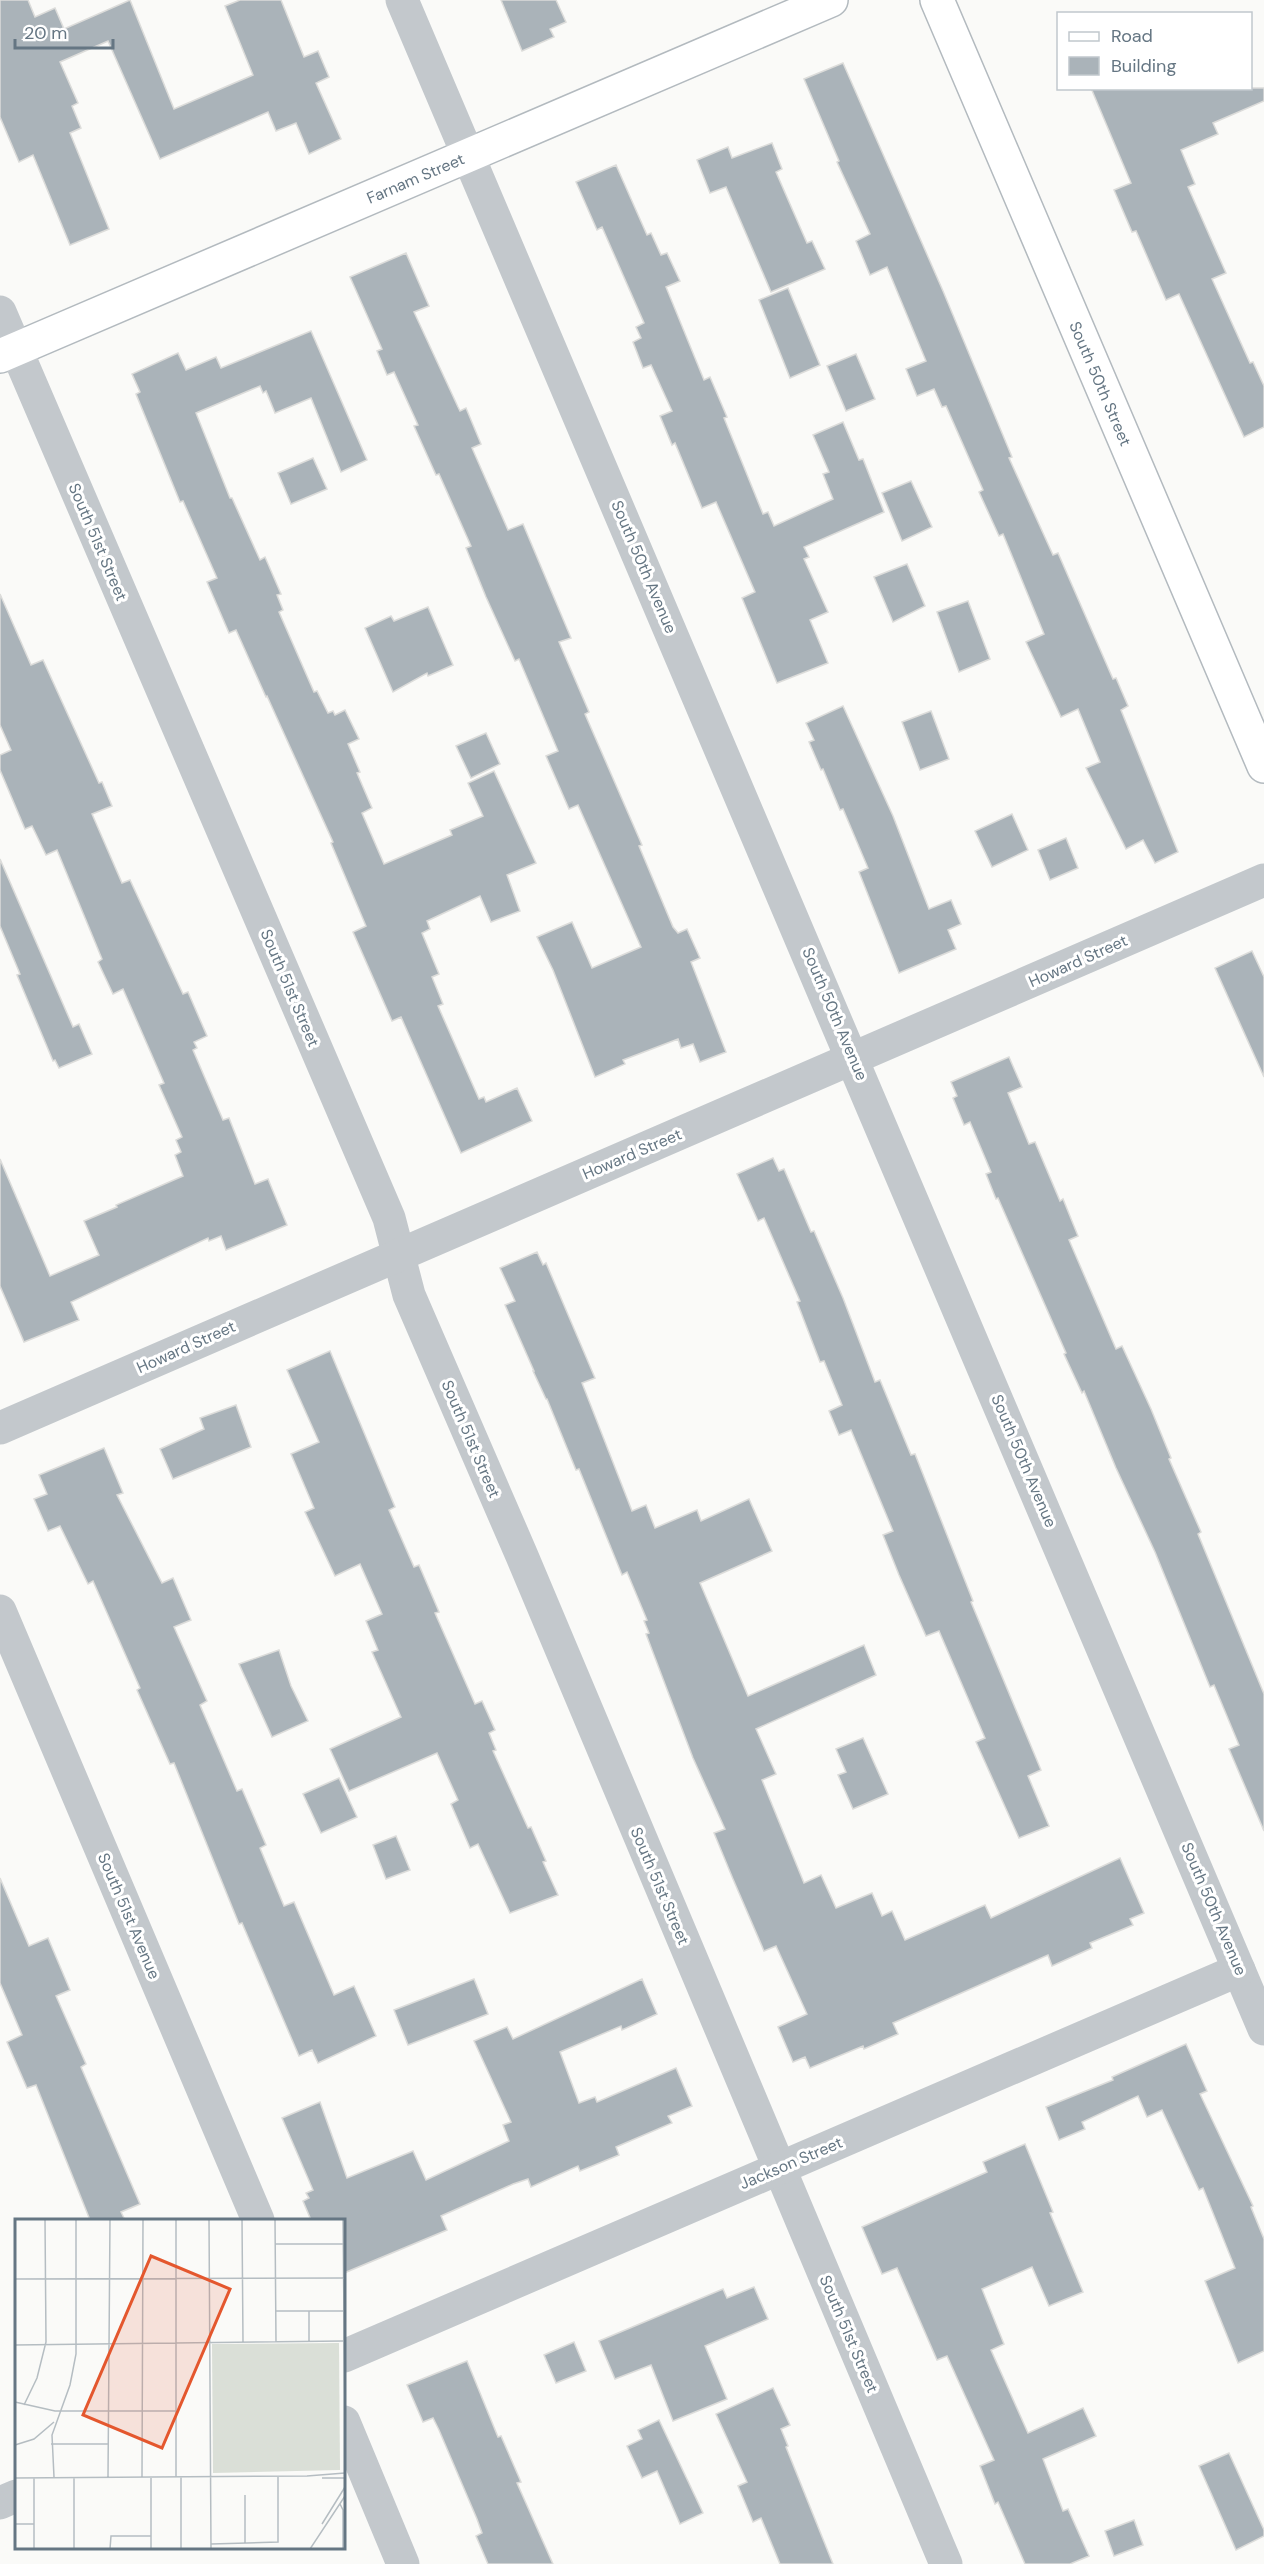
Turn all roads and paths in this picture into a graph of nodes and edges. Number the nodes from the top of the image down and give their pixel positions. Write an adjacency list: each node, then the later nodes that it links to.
1 (402, 0): 4 (street, South 50th Avenue)
2 (831, 0): 4 (main road, Farnam Street)
3 (937, 0): 7 (main road, South 50th Street)
4 (469, 155): 6 (main road, Farnam Street); 9 (street, South 50th Avenue)
5 (0, 312): 6 (street, South 51st Street)
6 (8, 352): 10 (street, South 51st Street)
7 (1264, 766)
8 (1264, 880): 9 (street, Howard Street)
9 (854, 1058): 10 (street, Howard Street); 13 (street, South 50th Avenue)
10 (398, 1255): 11 (street, Howard Street); 15 (street, South 51st Street)
11 (0, 1428)
12 (0, 1611): 16 (street, South 51st Avenue)
13 (1239, 1970): 14 (street, South 50th Avenue); 15 (street, Jackson Street)
14 (1264, 2029)
15 (780, 2168): 17 (street, Jackson Street); 22 (street, South 51st Street)
16 (258, 2219)
17 (345, 2356)
18 (345, 2424): 21 (street)
19 (15, 2496): 20 (street)
20 (0, 2503)
21 (403, 2564)
22 (946, 2564)

